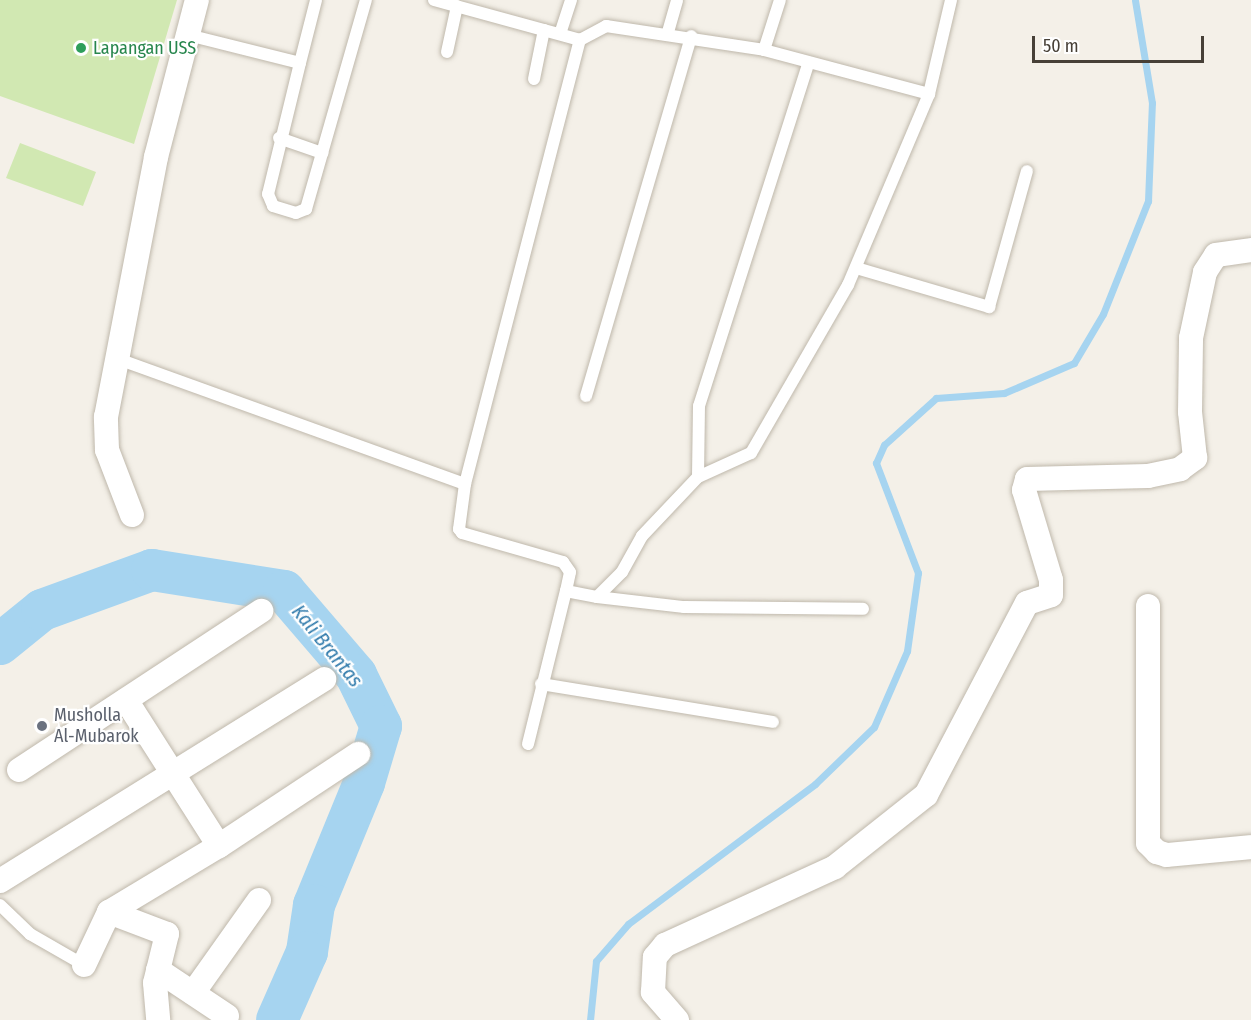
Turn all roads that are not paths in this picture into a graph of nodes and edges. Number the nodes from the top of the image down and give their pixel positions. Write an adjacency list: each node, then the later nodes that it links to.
1 (197, 0): 12 (street)
2 (316, 0): 18 (lane)
3 (366, 0): 23 (lane)
4 (434, 0): 9 (lane)
5 (571, 0): 13 (lane)
6 (677, 0): 11 (lane)
7 (780, 0): 16 (lane)
8 (951, 0): 21 (lane)
9 (457, 6): 10 (lane); 17 (lane)
10 (544, 30): 13 (lane); 20 (lane)
11 (668, 32): 14 (lane); 15 (lane)
12 (188, 34): 18 (lane); 27 (street)
13 (560, 34): 15 (lane)
14 (691, 36): 16 (lane); 28 (lane)
15 (580, 40): 30 (lane)
16 (764, 50): 19 (lane)
17 (447, 52)
18 (300, 63): 22 (lane)
19 (808, 64): 21 (lane); 29 (lane)
20 (534, 78)
21 (929, 94): 26 (lane)
22 (279, 138): 23 (lane); 23 (lane)
23 (322, 153)
24 (1027, 171): 26 (lane)
25 (1251, 250): 56 (street)
26 (856, 268): 29 (lane)
27 (115, 358): 30 (lane); 31 (street)
28 (586, 396)
29 (698, 477): 33 (lane)
30 (465, 484): 32 (lane)
31 (132, 515)
32 (566, 591): 33 (lane); 38 (lane)
33 (597, 597): 35 (lane)
34 (1148, 606): 46 (street)
35 (863, 609)
36 (261, 611): 39 (street)
37 (324, 679): 44 (street)
38 (541, 684): 40 (lane); 41 (lane)
39 (126, 700): 43 (street); 44 (street)
40 (773, 722)
41 (528, 744)
42 (358, 754): 45 (street)
43 (19, 770)
44 (171, 773): 45 (street); 47 (street)
45 (219, 846): 50 (street)
46 (1251, 847)
47 (0, 880)
48 (259, 900): 53 (street)
49 (0, 904): 51 (lane)
50 (109, 912): 51 (street); 52 (street)
51 (84, 965)
52 (158, 970): 53 (street); 55 (street)
53 (192, 993): 54 (street)
54 (227, 1016)
55 (158, 1020)
56 (677, 1020)

